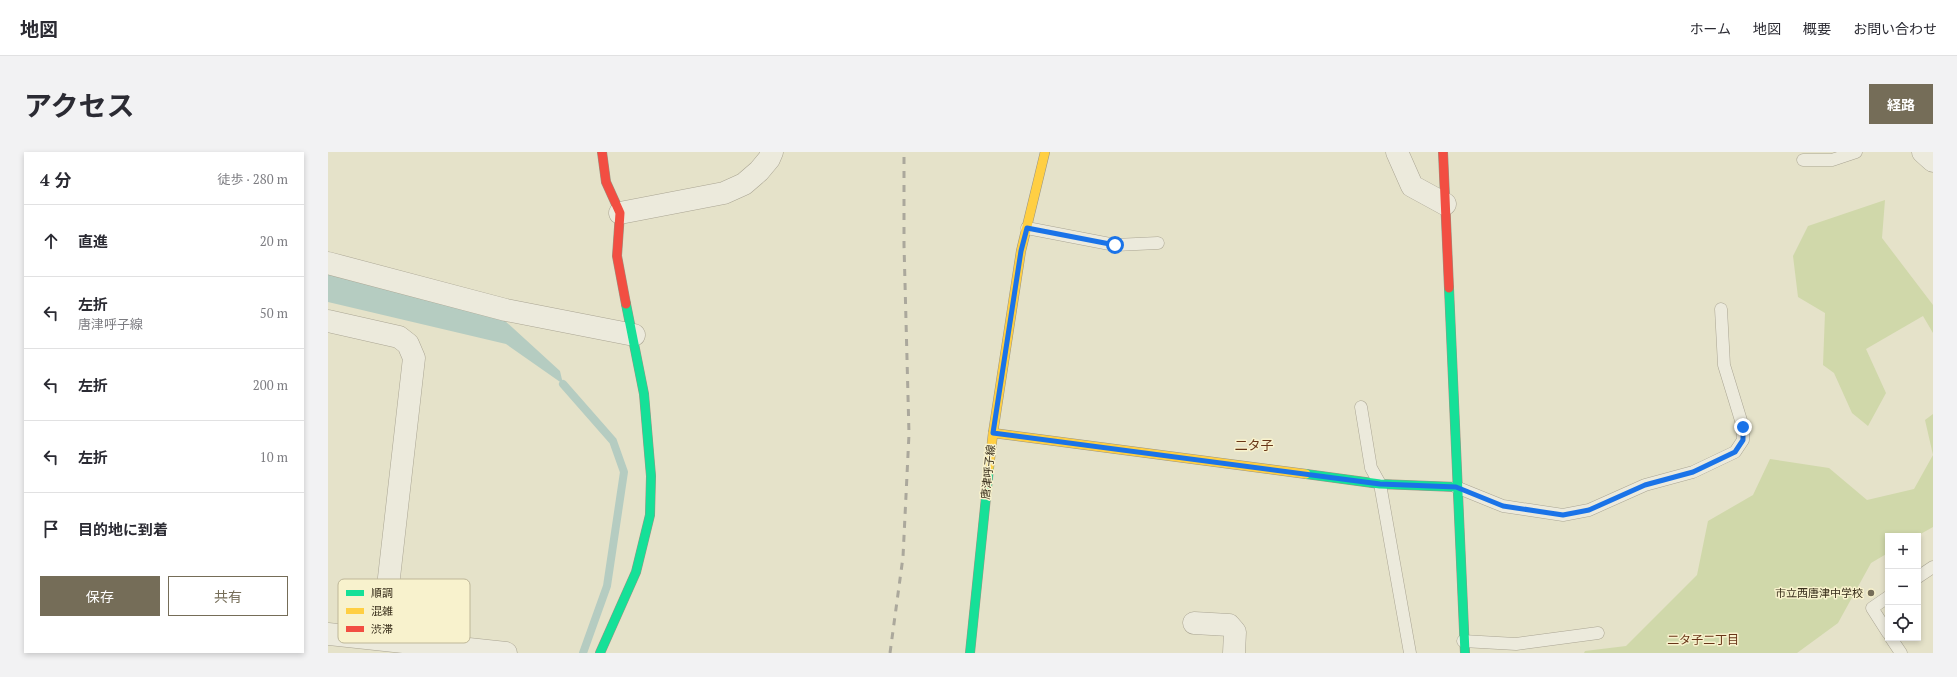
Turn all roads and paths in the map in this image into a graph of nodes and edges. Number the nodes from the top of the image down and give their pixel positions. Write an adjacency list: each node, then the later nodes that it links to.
1 (602, 152): 11 (street)
2 (772, 152): 11 (street)
3 (1045, 152): 12 (street, 唐津呼子線)
4 (1397, 152): 10 (street)
5 (1443, 152): 10 (street)
6 (1856, 152): 8 (lane)
7 (1924, 152): 9 (street)
8 (1803, 160)
9 (1933, 161)
10 (1445, 204): 21 (street)
11 (620, 213): 17 (street)
12 (1027, 228): 13 (lane); 19 (street, 唐津呼子線)
13 (1158, 243)
14 (328, 263): 17 (street)
15 (1721, 309): 21 (lane)
16 (328, 321): 24 (street)
17 (634, 335): 35 (street)
18 (1362, 407): 20 (lane)
19 (993, 433): 20 (street); 36 (street, 唐津呼子線)
20 (1380, 484): 21 (street); 38 (lane)
21 (1456, 487): 33 (street)
22 (1933, 567): 23 (lane)
23 (1921, 575)
24 (389, 579)
25 (1885, 599): 27 (lane)
26 (1194, 623): 37 (street)
27 (1885, 628)
28 (1598, 633): 33 (lane)
29 (328, 634): 30 (street)
30 (338, 635)
31 (1893, 641): 39 (lane)
32 (411, 643): 34 (street)
33 (1464, 647)
34 (506, 653)
35 (600, 653)
36 (970, 653)
37 (1234, 653)
38 (1410, 653)
39 (1901, 653)

